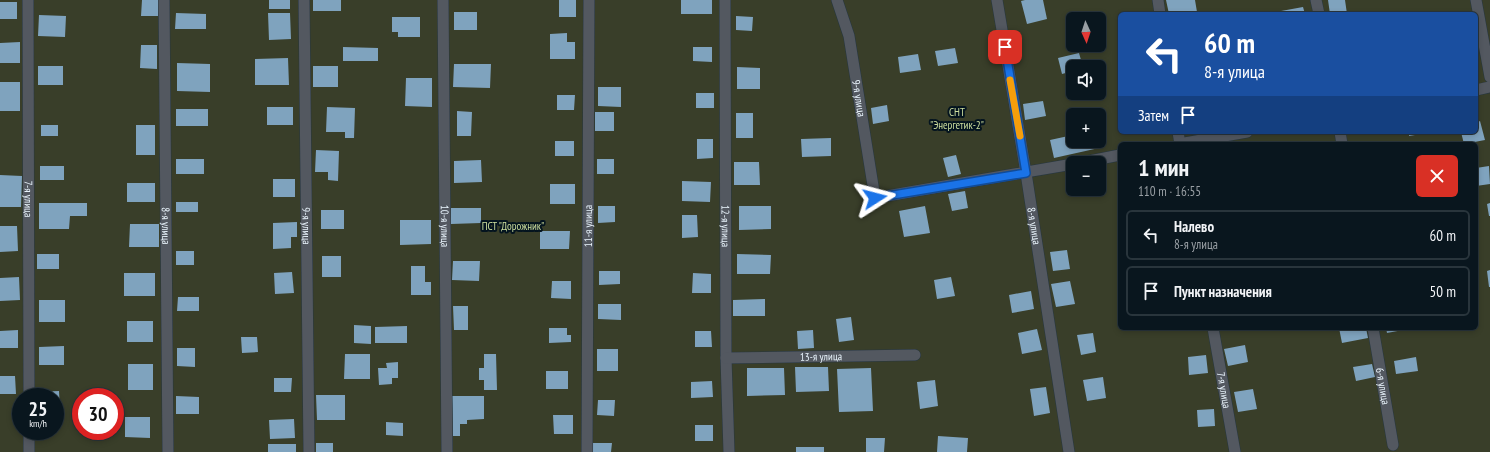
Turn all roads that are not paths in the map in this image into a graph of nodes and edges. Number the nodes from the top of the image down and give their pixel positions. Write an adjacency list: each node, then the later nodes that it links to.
1 (28, 0): 27 (street, 7-я улица)
2 (164, 0): 31 (street, 8-я улица)
3 (304, 0): 32 (street, 9-я улица)
4 (443, 0): 33 (street, 10-я улица)
5 (589, 0): 34 (street, 11-я улица)
6 (725, 0): 26 (street, 12-я улица)
7 (837, 0): 22 (street, 9-я улица)
8 (997, 0): 22 (street, 8-я улица)
9 (1158, 0): 12 (street)
10 (1316, 0): 13 (street)
11 (1476, 0): 14 (street)
12 (1160, 12)
13 (1319, 12)
14 (1490, 77)
15 (1490, 87): 16 (street)
16 (1478, 90)
17 (1236, 134): 18 (street)
18 (1191, 142)
19 (1118, 155): 20 (street)
20 (1106, 158)
21 (1066, 165): 22 (street)
22 (1026, 173): 36 (street, 8-я улица)
23 (1213, 330): 37 (street, 7-я улица)
24 (1373, 330): 29 (street, 6-я улица)
25 (915, 355): 26 (street, 13-я улица)
26 (726, 358): 35 (street, 12-я улица)
27 (29, 388)
28 (29, 440): 30 (street)
29 (1393, 445)
30 (29, 452)
31 (168, 452)
32 (309, 452)
33 (447, 452)
34 (587, 452)
35 (729, 452)
36 (1069, 452)
37 (1235, 452)

